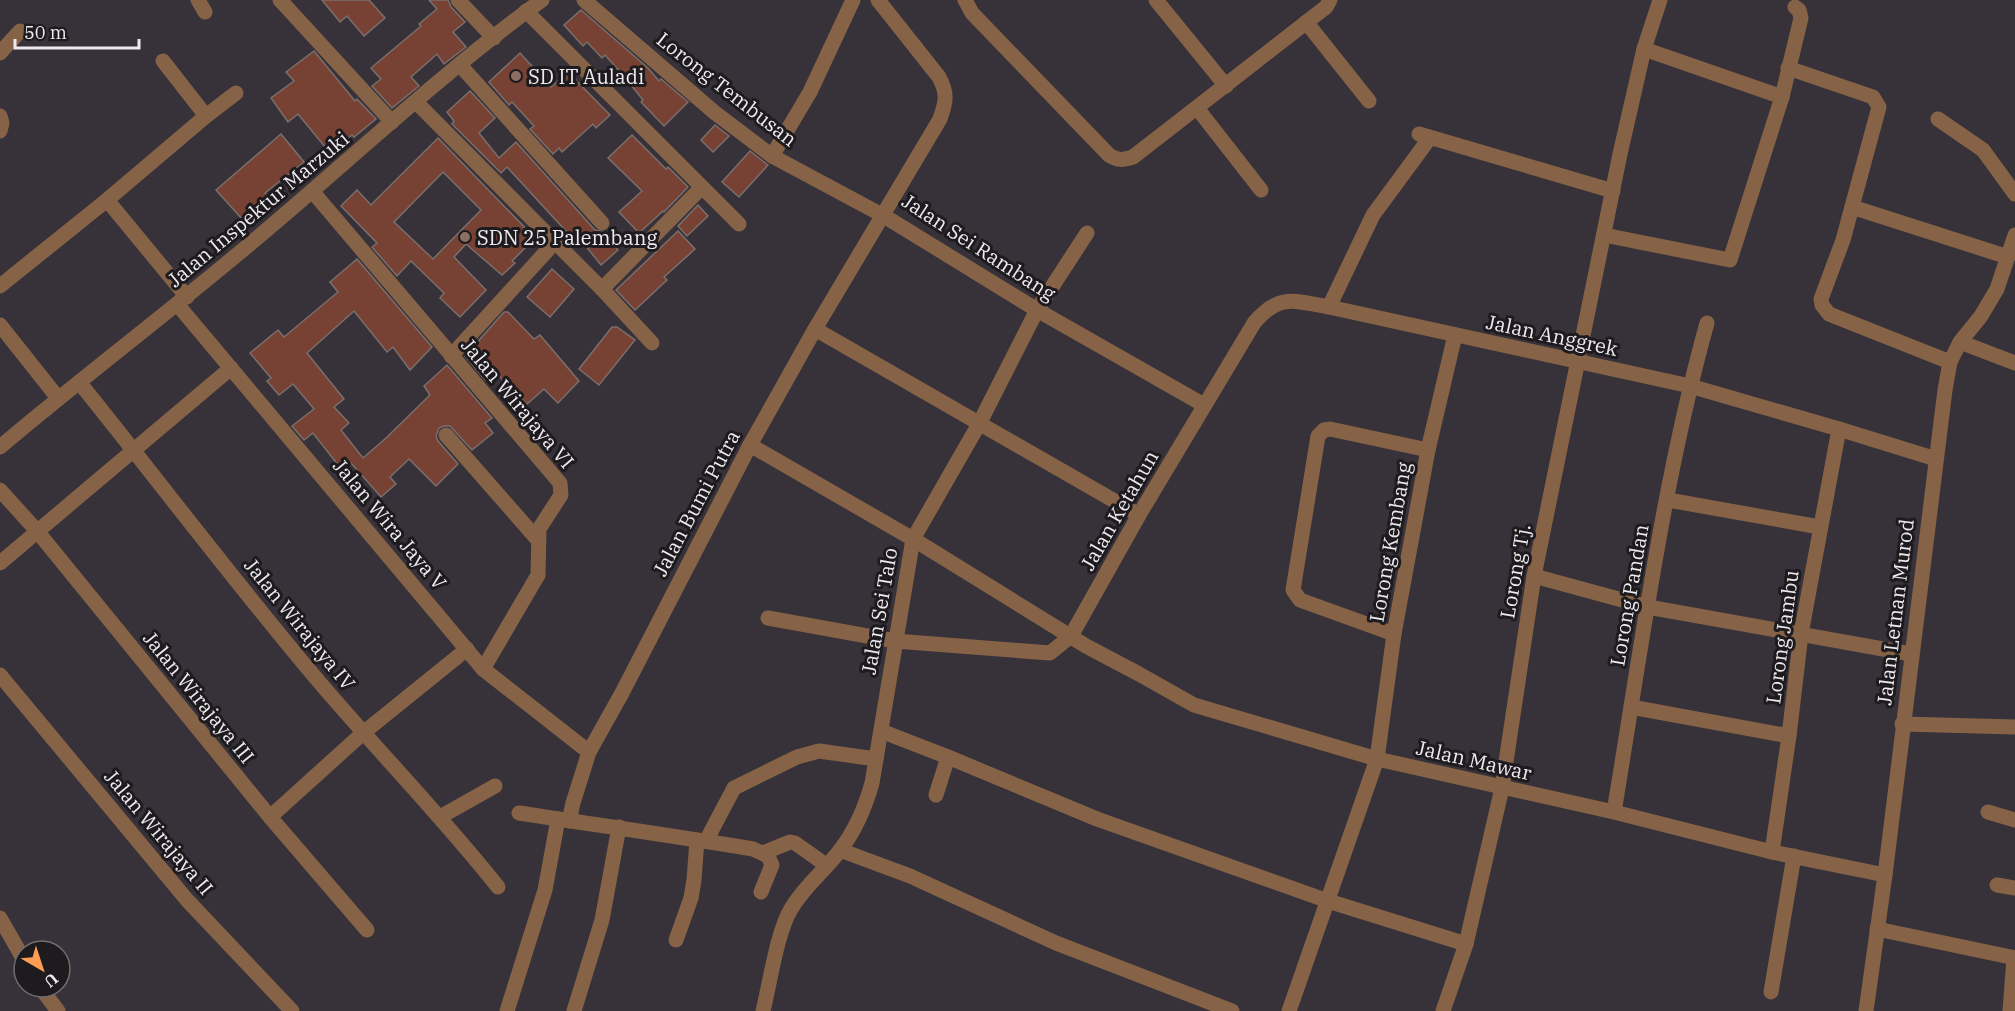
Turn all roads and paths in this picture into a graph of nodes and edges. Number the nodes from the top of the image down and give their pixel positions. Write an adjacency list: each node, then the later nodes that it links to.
1 (280, 0): 30 (street)
2 (458, 0): 15 (street)
3 (542, 0): 12 (street, Jalan Inspektur Marzuki)
4 (584, 0): 32 (street, Lorong Tembusan)
5 (852, 0): 32 (street)
6 (878, 0): 40 (street, Jalan Sei Rambang)
7 (965, 0): 26 (street)
8 (1156, 0): 21 (street)
9 (1330, 0): 13 (street)
10 (1660, 0): 16 (street, Lorong Tj.)
11 (1795, 7): 20 (street)
12 (526, 11): 15 (street, Jalan Inspektur Marzuki); 33 (street)
13 (1306, 22): 21 (street); 24 (street)
14 (20, 31): 17 (street)
15 (494, 38): 19 (street, Jalan Inspektur Marzuki)
16 (1644, 49): 23 (street); 36 (street, Lorong Tj.)
17 (0, 53)
18 (163, 61): 28 (street)
19 (460, 65): 25 (street, Jalan Inspektur Marzuki); 41 (street)
20 (1788, 68): 23 (street); 39 (street)
21 (1226, 86): 26 (street)
22 (236, 93): 28 (street)
23 (1782, 97): 44 (street)
24 (1369, 101)
25 (416, 102): 30 (street, Jalan Inspektur Marzuki); 46 (street)
26 (1197, 108): 34 (street)
27 (0, 116): 31 (street)
28 (206, 116): 38 (street)
29 (1938, 119): 37 (street)
30 (392, 122): 35 (street, Jalan Inspektur Marzuki)
31 (0, 131)
32 (772, 156): 40 (street, Lorong Tembusan)
33 (702, 187): 42 (street); 49 (street)
34 (1262, 190)
35 (312, 191): 50 (street, Jalan Inspektur Marzuki); 59 (street, Jalan Wirajaya VI)
36 (1613, 191): 44 (street, Lorong Tj.); 51 (street)
37 (2015, 194)
38 (107, 200): 48 (street); 50 (street, Jalan Wira Jaya V)
39 (1852, 207): 47 (street); 60 (street)
40 (884, 216): 52 (street, Jalan Sei Rambang); 55 (street, Jalan Bumi Putra)
41 (602, 224)
42 (738, 224)
43 (1087, 233): 52 (street, Jalan Sei Talo)
44 (1604, 235): 61 (street, Lorong Tj.)
45 (2015, 235): 47 (street, Jalan Letnan Murod)
46 (555, 242): 49 (street); 59 (street)
47 (2008, 257): 57 (street, Jalan Letnan Murod)
48 (0, 286)
49 (603, 289): 58 (street)
50 (182, 300): 63 (street, Jalan Wira Jaya V); 64 (street, Jalan Inspektur Marzuki)
51 (1329, 308): 56 (street, Jalan Anggrek); 67 (street, Jalan Anggrek)
52 (1037, 310): 67 (street, Jalan Sei Rambang); 68 (street, Jalan Sei Talo)
53 (1707, 323): 65 (street, Lorong Pandan)
54 (0, 325): 66 (street)
55 (816, 329): 68 (street); 71 (street, Jalan Bumi Putra)
56 (1455, 335): 61 (street, Jalan Anggrek); 74 (street, Lorong Kembang)
57 (1960, 342): 60 (street, Jalan Letnan Murod); 62 (street)
58 (652, 344)
59 (451, 356): 82 (street, Jalan Wirajaya VI)
60 (1950, 362): 75 (street, Jalan Letnan Murod)
61 (1578, 363): 65 (street, Jalan Anggrek); 84 (street, Lorong Tj.)
62 (2015, 363)
63 (231, 368): 73 (street); 91 (street, Jalan Wira Jaya V)
64 (79, 382): 66 (street, Jalan Inspektur Marzuki); 73 (street, Jalan Wirajaya IV)
65 (1690, 386): 69 (street, Jalan Anggrek); 77 (street, Lorong Pandan)
66 (58, 398): 72 (street, Jalan Inspektur Marzuki)
67 (1204, 405): 78 (street, Jalan Ketahun)
68 (979, 424): 78 (street); 81 (street, Jalan Sei Talo)
69 (1839, 429): 75 (street, Jalan Anggrek); 79 (street, Lorong Jambu)
70 (446, 435): 82 (street)
71 (750, 445): 81 (street, Jalan Mawar); 101 (street, Jalan Bumi Putra)
72 (0, 447)
73 (133, 450): 80 (street); 99 (street, Jalan Wirajaya IV)
74 (1428, 450): 87 (street, Lorong Kembang); 87 (street)
75 (1936, 459): 92 (street, Jalan Letnan Murod)
76 (0, 490): 80 (street, Jalan Wirajaya III)
77 (1668, 500): 79 (street); 85 (street, Lorong Pandan)
78 (1139, 514): 89 (street, Jalan Ketahun)
79 (1820, 527): 88 (street, Lorong Jambu)
80 (37, 531): 83 (street); 111 (street, Jalan Wirajaya III)
81 (913, 539): 89 (street, Jalan Mawar); 90 (street, Jalan Sei Talo)
82 (538, 540): 93 (street, Jalan Wirajaya VI)
83 (0, 563)
84 (1534, 576): 85 (street); 106 (street, Lorong Tj.)
85 (1648, 607): 88 (street); 95 (street, Lorong Pandan)
86 (768, 618): 90 (street)
87 (1395, 634): 104 (street, Lorong Kembang)
88 (1801, 634): 92 (street); 100 (street, Lorong Jambu)
89 (1071, 636): 90 (street); 104 (street, Jalan Mawar)
90 (895, 641): 98 (street, Jalan Sei Talo)
91 (467, 649): 93 (street, Jalan Wira Jaya V); 99 (street)
92 (1911, 654): 96 (street, Jalan Letnan Murod)
93 (483, 669): 101 (street, Jalan Wira Jaya V)
94 (0, 675): 136 (street, Jalan Wirajaya II)
95 (1631, 707): 100 (street); 108 (street, Lorong Pandan)
96 (1902, 724): 97 (street); 122 (street, Jalan Letnan Murod)
97 (2015, 728)
98 (881, 730): 102 (street); 103 (street, Jalan Sei Talo)
99 (363, 734): 111 (street); 112 (street, Jalan Wirajaya IV)
100 (1789, 736): 118 (street, Lorong Jambu)
101 (589, 752): 113 (street, Jalan Bumi Putra)
102 (948, 756): 107 (street); 127 (street)
103 (876, 759): 116 (street); 117 (street, Jalan Sei Talo)
104 (1377, 759): 106 (street, Jalan Mawar); 127 (street, Lorong Kembang)
105 (495, 786): 112 (street)
106 (1502, 788): 108 (street, Jalan Mawar); 133 (street, Lorong Tj.)
107 (936, 795)
108 (1614, 812): 118 (street, Jalan Mawar)
109 (1988, 812): 114 (street)
110 (519, 813): 113 (street)
111 (270, 817): 130 (street, Jalan Wirajaya III)
112 (440, 817): 124 (street, Jalan Wirajaya IV)
113 (564, 820): 115 (street); 137 (street, Jalan Bumi Putra)
114 (2015, 820)
115 (619, 827): 116 (street); 138 (street)
116 (701, 840): 119 (street); 132 (street)
117 (840, 850): 121 (street, Jalan Sei Talo); 140 (street)
118 (1772, 852): 120 (street, Jalan Mawar)
119 (763, 853): 121 (street); 126 (street)
120 (1794, 856): 122 (street, Jalan Mawar); 135 (street)
121 (826, 865): 139 (street, Jalan Sei Talo)
122 (1884, 875): 129 (street, Jalan Letnan Murod)
123 (1997, 885): 125 (street)
124 (498, 887)
125 (2015, 888)
126 (761, 892)
127 (1328, 901): 133 (street); 141 (street, Lorong Kembang)
128 (0, 918): 131 (street)
129 (1876, 929): 134 (street); 143 (street, Jalan Letnan Murod)
130 (367, 930)
131 (12, 939)
132 (676, 940)
133 (1467, 944): 142 (street, Lorong Tj.)
134 (2014, 958): 144 (street)
135 (1771, 992)
136 (292, 1011)
137 (507, 1011)
138 (574, 1011)
139 (763, 1011)
140 (1232, 1011)
141 (1289, 1011)
142 (1443, 1011)
143 (1866, 1011)
144 (2010, 1011)

